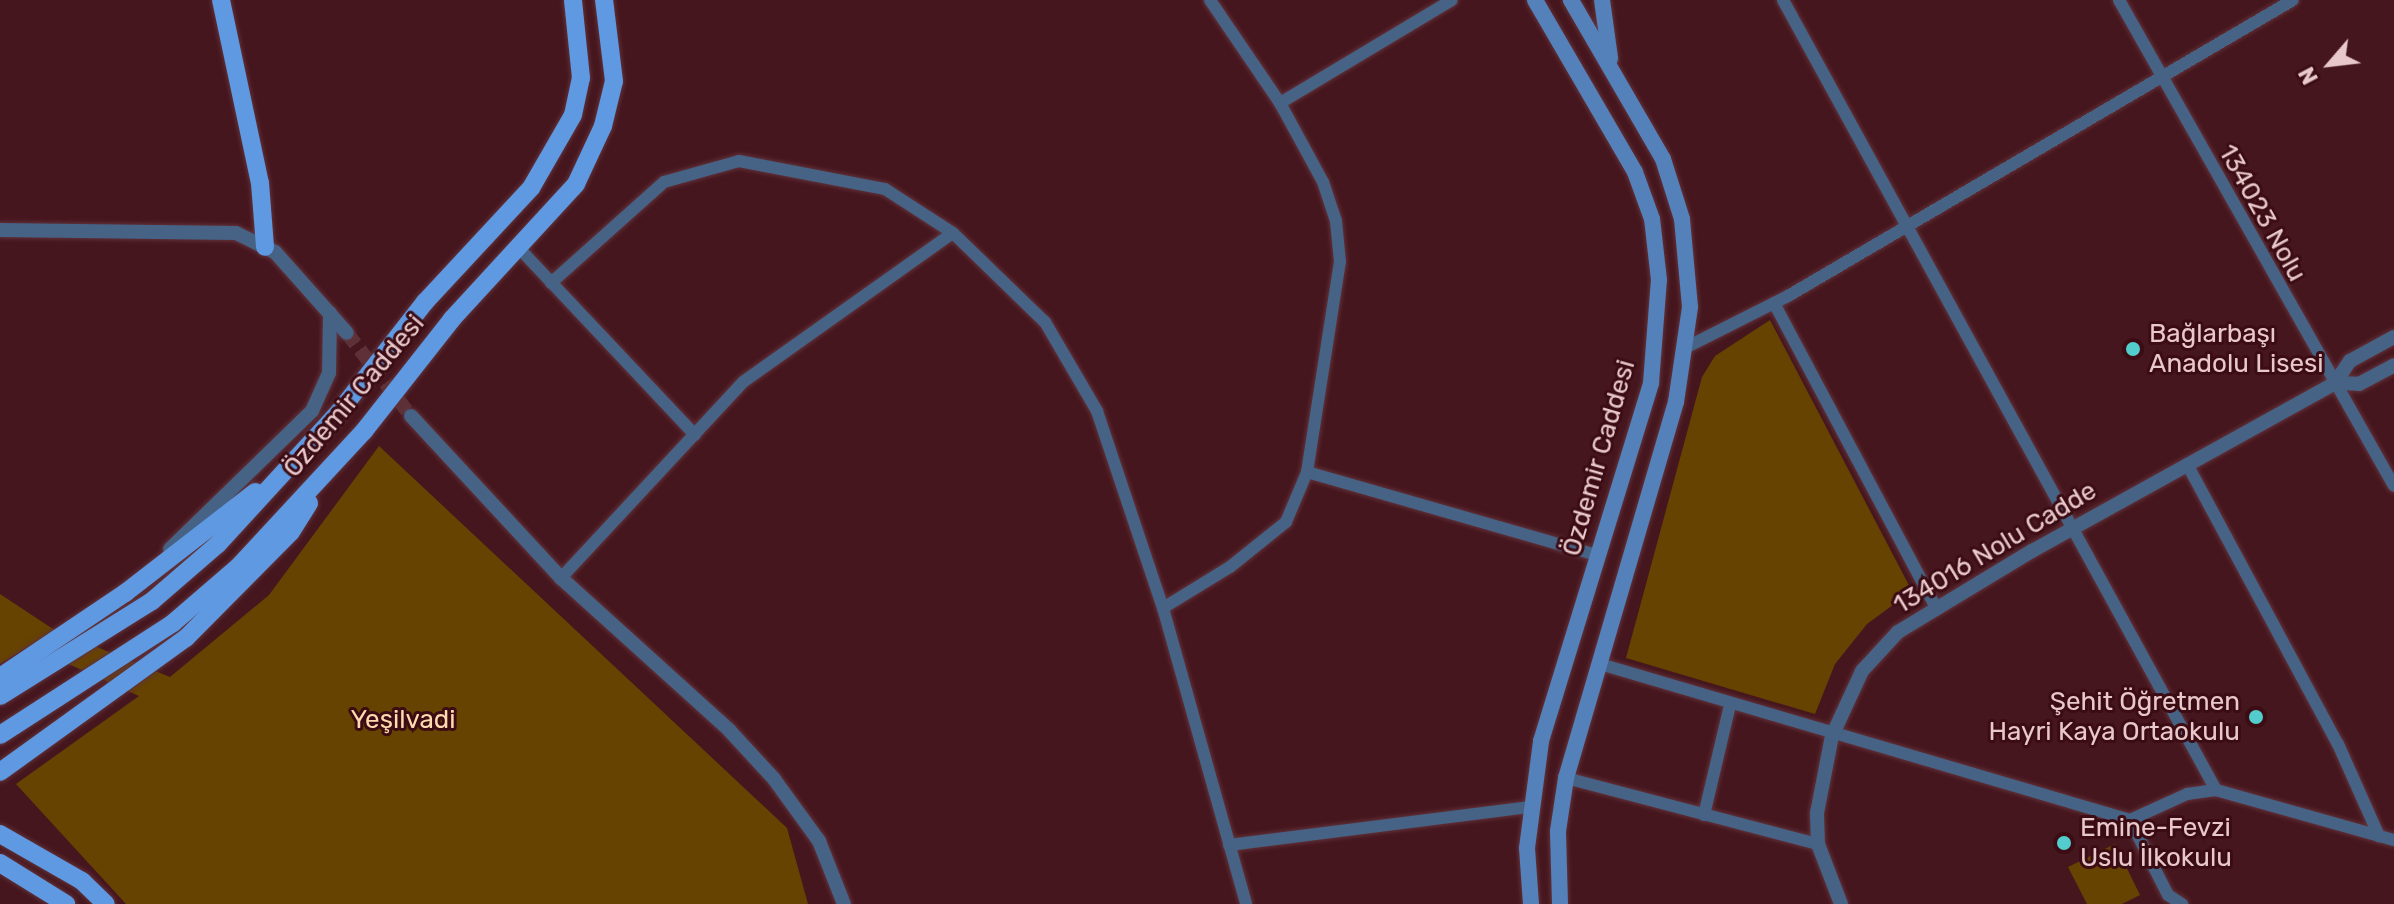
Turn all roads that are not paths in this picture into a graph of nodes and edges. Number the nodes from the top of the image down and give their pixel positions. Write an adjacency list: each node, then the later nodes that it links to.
1 (221, 0): 18 (main road)
2 (573, 0): 30 (main road, Özdemir Caddesi)
3 (604, 0): 19 (main road, Özdemir Caddesi)
4 (1210, 0): 14 (street)
5 (1452, 0): 14 (street)
6 (1535, 0): 36 (main road, Özdemir Caddesi)
7 (1571, 0): 12 (main road)
8 (1602, 0): 12 (main road)
9 (1783, 0): 15 (street)
10 (2119, 0): 13 (street, 134023 Nolu)
11 (2293, 0): 13 (street)
12 (1611, 67): 25 (main road)
13 (2161, 75): 15 (street); 27 (street, 134023 Nolu)
14 (1280, 103): 33 (street)
15 (1907, 228): 21 (street); 35 (street)
16 (0, 230): 18 (street)
17 (953, 233): 20 (street); 29 (street); 39 (street)
18 (265, 247): 22 (street)
19 (518, 247): 20 (street); 32 (main road, Özdemir Caddesi)
20 (551, 283): 29 (street)
21 (1774, 303): 25 (street); 40 (street)
22 (330, 313): 23 (street); 38 (street)
23 (347, 333)
24 (2394, 337): 27 (street)
25 (1687, 347): 41 (main road)
26 (2394, 365): 27 (street)
27 (2335, 383): 31 (street, 134016 Nolu Cadde); 34 (street, 134023 Nolu)
28 (411, 416): 37 (street)
29 (695, 435): 37 (street)
30 (298, 459): 38 (main road); 42 (main road, Özdemir Caddesi)
31 (2187, 464): 35 (street, 134016 Nolu Cadde); 53 (street)
32 (331, 468): 44 (main road, Özdemir Caddesi); 46 (main road)
33 (1307, 472): 36 (street); 39 (street)
34 (2394, 486)
35 (2071, 529): 40 (street, 134016 Nolu Cadde); 48 (street)
36 (1599, 556): 49 (main road, Özdemir Caddesi)
37 (561, 578): 60 (street)
38 (125, 593): 42 (main road)
39 (1163, 608): 56 (street)
40 (1937, 609): 45 (street, 134016 Nolu Cadde)
41 (1600, 664): 43 (street); 47 (main road)
42 (1, 689)
43 (1730, 705): 45 (street); 50 (street)
44 (0, 735)
45 (1832, 736): 51 (street); 55 (street, 134016 Nolu Cadde)
46 (0, 772)
47 (1566, 778): 50 (street); 63 (main road)
48 (2216, 790): 51 (street); 53 (street)
49 (1531, 807): 56 (street); 62 (main road, Özdemir Caddesi)
50 (1704, 815): 55 (street)
51 (2130, 820): 65 (street)
52 (0, 834): 59 (main road)
53 (2379, 836): 54 (street)
54 (2394, 840)
55 (1818, 844): 64 (street, 134016 Nolu Cadde)
56 (1229, 845): 61 (street)
57 (0, 863): 58 (main road)
58 (66, 904)
59 (106, 904)
60 (844, 904)
61 (1246, 904)
62 (1531, 904)
63 (1560, 904)
64 (1841, 904)
65 (2179, 904)

